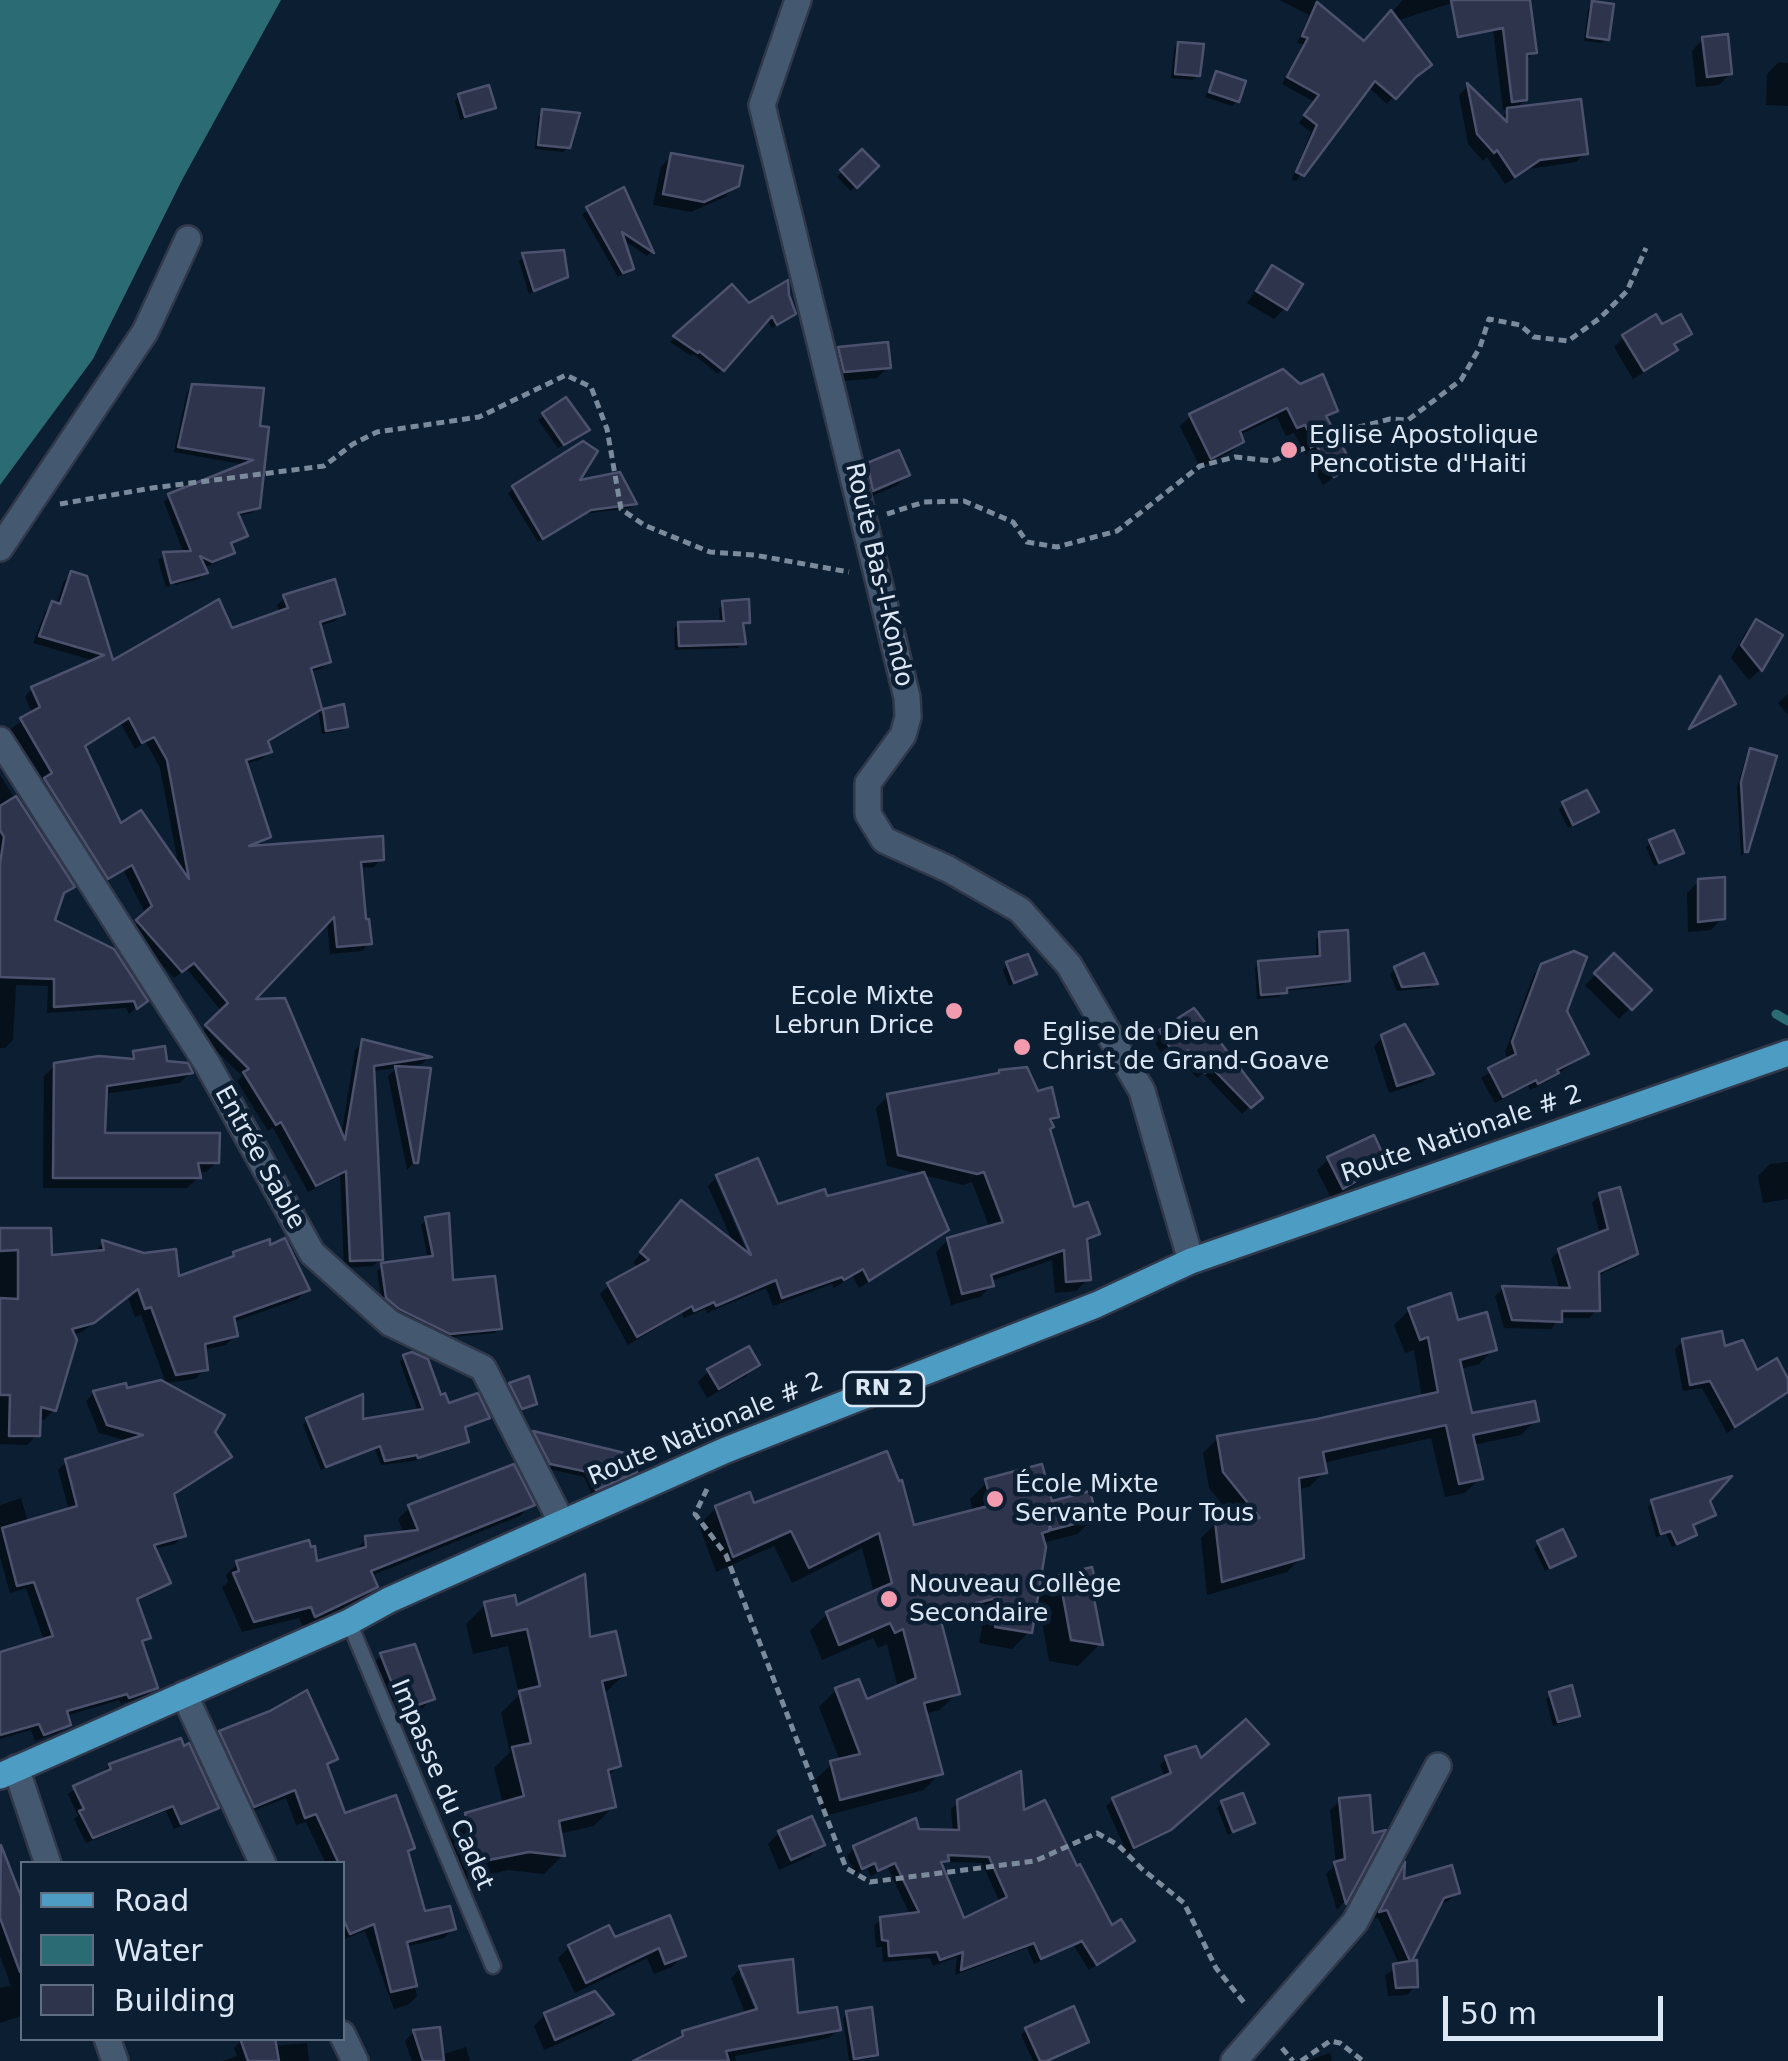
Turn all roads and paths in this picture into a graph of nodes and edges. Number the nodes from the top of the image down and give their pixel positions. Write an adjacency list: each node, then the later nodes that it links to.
1 (798, 0): 5 (street, Route Bas-I-Kondo)
2 (188, 240): 4 (street)
3 (1646, 248): 5 (path)
4 (25, 510): 6 (street); 7 (path)
5 (864, 519): 7 (street, Route Bas-I-Kondo)
6 (0, 548)
7 (876, 577): 10 (street, Route Bas-I-Kondo)
8 (0, 740): 12 (street, Entrée Sable)
9 (1788, 1053): 10 (main road, Route Nationale # 2 / RN 2)
10 (1191, 1261): 11 (main road, Route Nationale # 2 / RN 2)
11 (726, 1450): 12 (main road, Route Nationale # 2 / RN 2); 20 (path)
12 (562, 1524): 13 (main road, Route Nationale # 2 / RN 2)
13 (348, 1622): 14 (main road, Route Nationale # 2 / RN 2); 19 (lane, Impasse du Cadet)
14 (184, 1694): 16 (main road, Route Nationale # 2 / RN 2); 18 (street)
15 (1438, 1766): 20 (street)
16 (8, 1772): 17 (street)
17 (47, 1861)
18 (262, 1861)
19 (493, 1966)
20 (1264, 2026): 21 (street); 22 (path)
21 (1234, 2061)
22 (1292, 2061)
23 (1301, 2061): 24 (path)
24 (1363, 2061)

